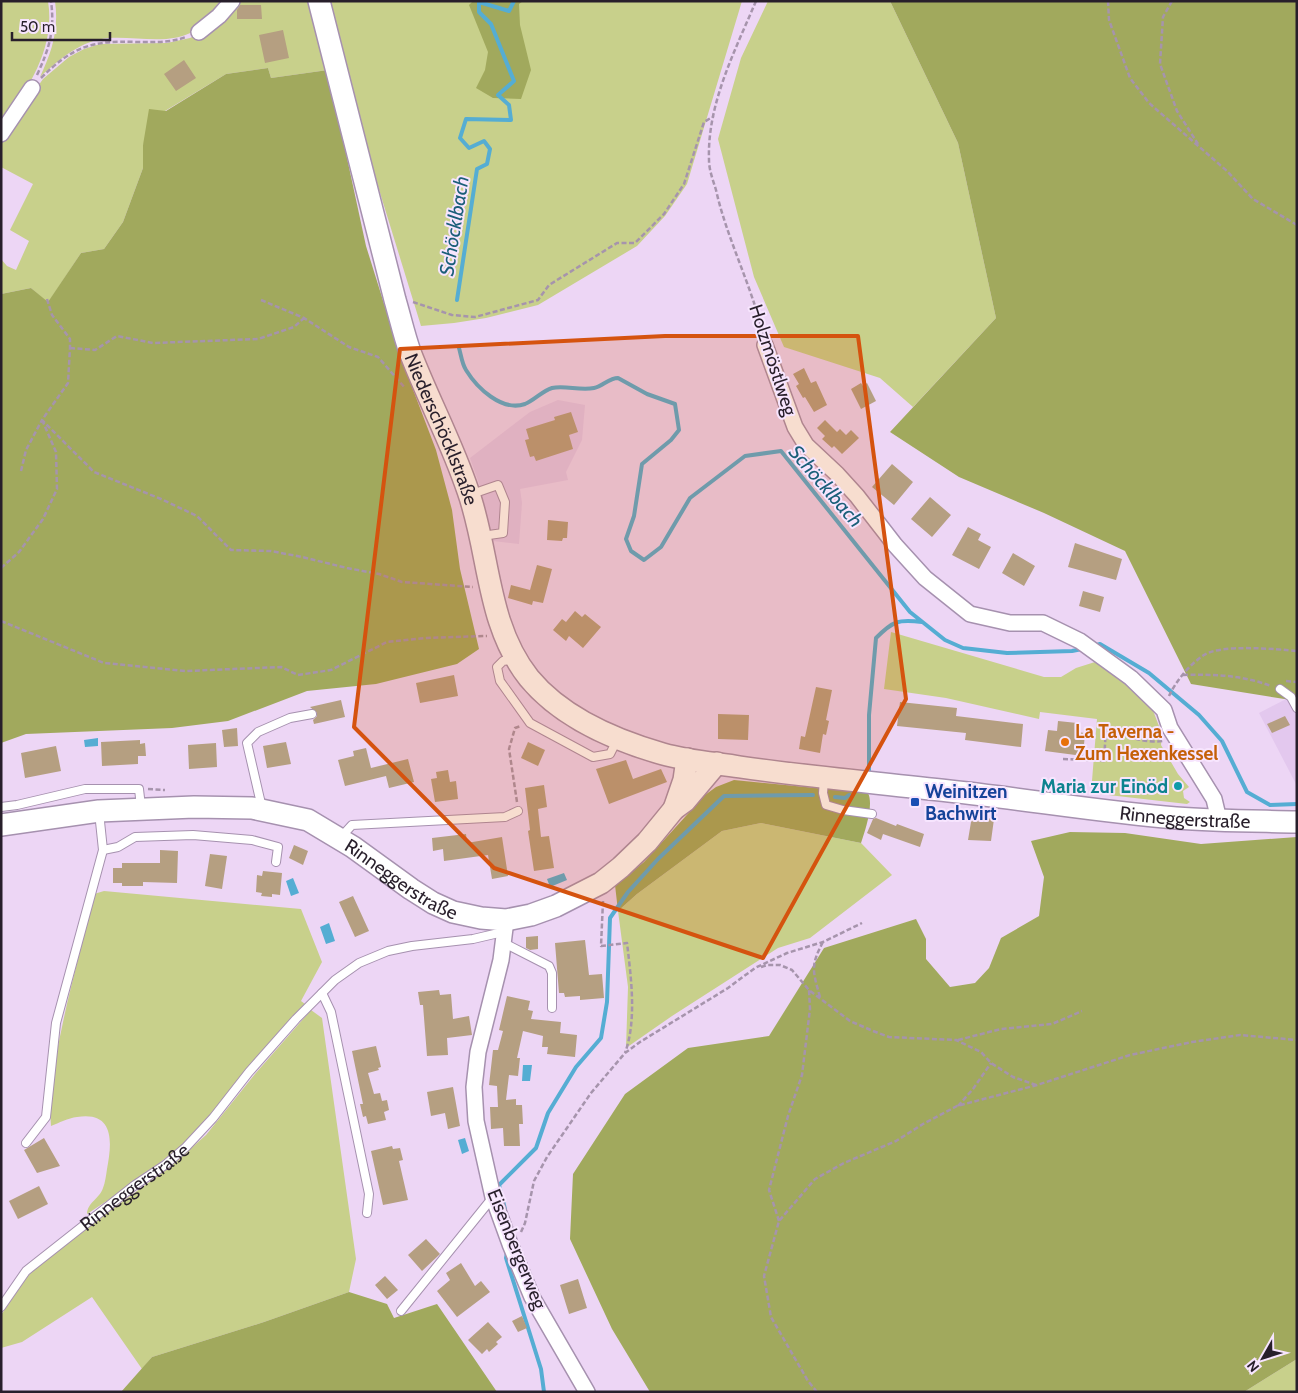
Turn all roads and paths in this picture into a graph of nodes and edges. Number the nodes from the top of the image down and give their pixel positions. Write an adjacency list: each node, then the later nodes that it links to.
1 (51, 1): 8 (path)
2 (232, 1): 7 (street)
3 (319, 1): 15 (main road, Niederschöcklstraße)
4 (756, 1): 9 (path, Holzmöstlweg)
5 (1108, 1): 11 (path)
6 (1172, 1): 11 (path)
7 (199, 32): 8 (path)
8 (32, 88): 10 (street)
9 (714, 116): 15 (path); 17 (path, Holzmöstlweg)
10 (1, 134)
11 (1200, 147): 12 (path)
12 (1297, 225)
13 (47, 299): 18 (path)
14 (261, 300): 16 (path)
15 (394, 300): 19 (main road, Niederschöcklstraße)
16 (304, 318): 18 (path); 19 (path)
17 (766, 345): 38 (street, Holzmöstlweg)
18 (70, 348): 20 (path)
19 (424, 386): 22 (main road, Niederschöcklstraße)
20 (42, 420): 21 (path); 24 (path); 25 (path)
21 (21, 471)
22 (470, 494): 23 (main road, Niederschöcklstraße); 23 (lane)
23 (480, 537): 25 (main road, Niederschöcklstraße)
24 (1, 568)
25 (491, 591): 27 (main road, Niederschöcklstraße)
26 (1, 621): 27 (path)
27 (503, 633): 29 (main road, Niederschöcklstraße)
28 (1297, 651): 30 (path)
29 (515, 658): 36 (lane); 37 (main road, Niederschöcklstraße)
30 (1182, 675): 31 (path); 33 (path)
31 (1266, 684)
32 (1280, 689): 34 (lane)
33 (1168, 698)
34 (1297, 708)
35 (312, 714): 46 (lane)
36 (530, 723): 37 (lane); 48 (path)
37 (618, 738): 39 (main road, Niederschöcklstraße)
38 (1176, 739): 40 (path); 50 (street, Holzmöstlweg)
39 (687, 759): 41 (main road, Rinneggerstraße); 45 (main road, Rinneggerstraße)
40 (1063, 759)
41 (717, 764): 42 (main road, Rinneggerstraße); 45 (main road, Rinneggerstraße)
42 (824, 778): 49 (lane); 50 (main road, Rinneggerstraße)
43 (1, 807): 44 (lane)
44 (142, 809): 46 (main road, Rinneggerstraße); 47 (main road, Rinneggerstraße)
45 (674, 809): 56 (main road, Rinneggerstraße)
46 (263, 810): 53 (main road, Rinneggerstraße)
47 (99, 811): 52 (main road, Rinneggerstraße); 54 (lane)
48 (518, 811): 53 (lane)
49 (872, 814)
50 (1219, 820): 51 (main road, Rinneggerstraße)
51 (1297, 822)
52 (1, 825)
53 (339, 839): 58 (main road, Rinneggerstraße)
54 (103, 850): 55 (lane); 72 (lane)
55 (276, 862)
56 (601, 883): 58 (main road, Rinneggerstraße); 68 (path)
57 (862, 923): 59 (path)
58 (504, 931): 62 (lane, Rinneggerstraße); 64 (lane); 73 (street, Eisenbergerweg)
59 (822, 942): 60 (path); 63 (path)
60 (755, 968): 61 (path); 68 (path)
61 (809, 990): 63 (path); 75 (path)
62 (322, 993): 74 (lane); 77 (lane, Rinneggerstraße)
63 (820, 997): 66 (path)
64 (552, 1008)
65 (1082, 1011): 66 (path)
66 (956, 1040): 69 (path)
67 (1297, 1040): 70 (path)
68 (625, 1053): 76 (path)
69 (991, 1064): 70 (path); 71 (path)
70 (1037, 1085): 71 (path)
71 (957, 1106): 75 (path)
72 (26, 1143)
73 (493, 1197): 76 (street, Eisenbergerweg); 78 (lane)
74 (367, 1213)
75 (779, 1222): 80 (path)
76 (510, 1244): 79 (street, Eisenbergerweg)
77 (1, 1306)
78 (401, 1311)
79 (588, 1392)
80 (816, 1392)

